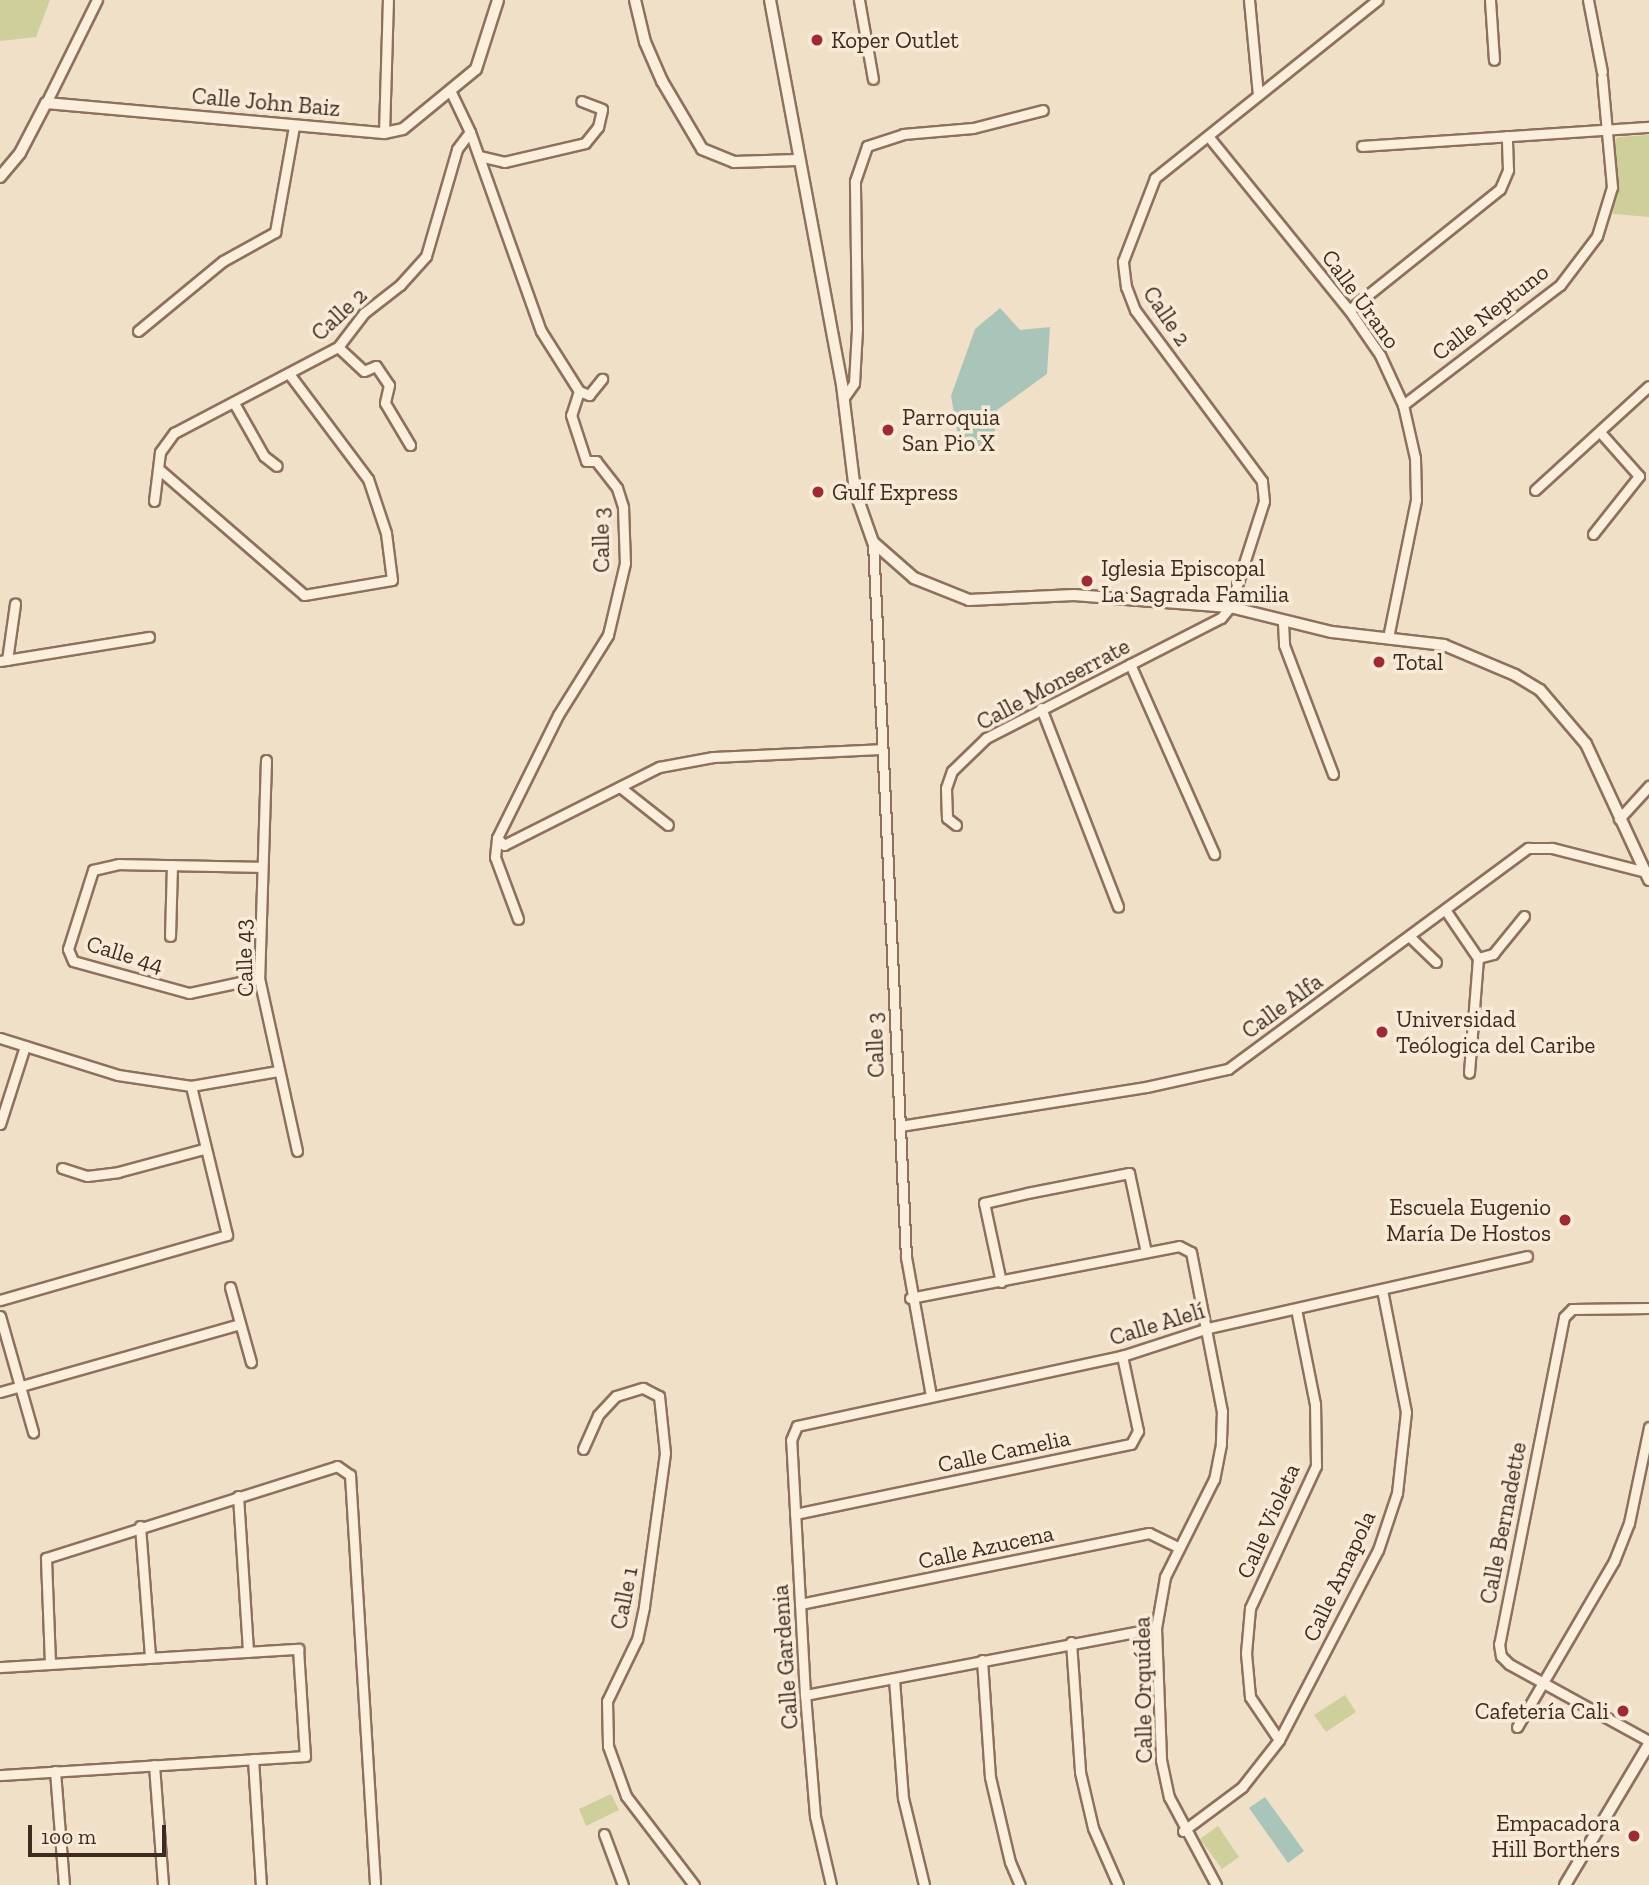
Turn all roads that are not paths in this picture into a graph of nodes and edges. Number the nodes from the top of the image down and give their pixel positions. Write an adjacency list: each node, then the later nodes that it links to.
1 (97, 0): 16 (street)
2 (388, 0): 22 (street)
3 (498, 0): 13 (street, Calle John Baiz)
4 (635, 0): 27 (street)
5 (770, 0): 27 (street)
6 (859, 0): 12 (street)
7 (1249, 0): 14 (street)
8 (1377, 0): 14 (street, Calle 2)
9 (1490, 0): 11 (street)
10 (1588, 0): 20 (street, Calle Neptuno)
11 (1494, 60)
12 (873, 79)
13 (450, 90): 21 (street); 22 (street, Calle John Baiz)
14 (1258, 94): 23 (street, Calle 2)
15 (581, 101): 26 (street)
16 (46, 103): 18 (street, Calle John Baiz); 28 (street)
17 (1043, 110): 36 (street)
18 (294, 126): 22 (street, Calle John Baiz); 30 (street)
19 (1649, 127): 20 (street)
20 (1610, 129): 24 (street); 38 (street, Calle Neptuno)
21 (470, 132): 26 (street); 31 (street, Calle 2)
22 (384, 133)
23 (1208, 136): 29 (street, Calle Urano); 48 (street, Calle 2)
24 (1507, 136): 25 (street); 29 (street)
25 (1362, 146)
26 (479, 156): 35 (street)
27 (797, 160): 36 (street)
28 (0, 177)
29 (1349, 310): 38 (street, Calle Urano)
30 (138, 331)
31 (338, 347): 32 (street, Calle 2); 40 (street)
32 (290, 376): 37 (street, Calle 2); 42 (street)
33 (602, 379): 35 (street)
34 (1649, 386): 39 (street)
35 (579, 391): 63 (street, Calle 3)
36 (843, 399): 46 (street)
37 (234, 403): 41 (street); 42 (street, Calle 2)
38 (1403, 405): 51 (street, Calle Urano)
39 (1600, 432): 43 (street); 45 (street)
40 (410, 445)
41 (277, 466)
42 (161, 471): 44 (street, Calle 2)
43 (1535, 490)
44 (154, 501)
45 (1593, 534)
46 (873, 542): 48 (street); 55 (street, Calle 3)
47 (15, 604): 52 (street)
48 (1230, 607): 49 (street); 53 (street, Calle Monserrate)
49 (1283, 623): 51 (street); 57 (street)
50 (149, 637): 52 (street)
51 (1388, 638): 60 (street)
52 (4, 661)
53 (1130, 664): 54 (street, Calle Monserrate); 64 (street)
54 (1041, 708): 62 (street, Calle Monserrate); 68 (street)
55 (881, 749): 59 (street); 83 (street, Calle 3)
56 (266, 761): 66 (street, Calle 43)
57 (1333, 774)
58 (1649, 786): 60 (street)
59 (620, 787): 61 (street); 63 (street)
60 (1619, 819): 67 (street)
61 (668, 825)
62 (956, 825)
63 (497, 838): 71 (street)
64 (1214, 854)
65 (172, 865): 66 (street, Calle 44); 72 (street); 76 (street, Calle 44)
66 (262, 867): 76 (street, Calle 43)
67 (1647, 876): 69 (street, Calle Alfa)
68 (1118, 906)
69 (1446, 911): 73 (street, Calle Alfa); 74 (street)
70 (1524, 916): 74 (street)
71 (518, 919)
72 (170, 936)
73 (1410, 937): 75 (street); 83 (street, Calle Alfa)
74 (1478, 958): 80 (street)
75 (1436, 962)
76 (260, 978): 79 (street, Calle 43)
77 (0, 1038): 78 (street)
78 (25, 1046): 81 (street); 82 (street)
79 (278, 1071): 81 (street); 85 (street, Calle 43)
80 (1469, 1073)
81 (191, 1086): 84 (street)
82 (0, 1124)
83 (900, 1126): 92 (street, Calle 3)
84 (204, 1149): 86 (street); 93 (street)
85 (297, 1150)
86 (62, 1168)
87 (1146, 1252): 89 (street); 89 (street); 98 (street, Calle Orquídea)
88 (1527, 1256): 91 (street, Calle Alelí)
89 (1001, 1282): 92 (street)
90 (230, 1287): 97 (street)
91 (1382, 1290): 95 (street, Calle Alelí); 124 (street, Calle Amapola)
92 (910, 1298): 103 (street, Calle 3)
93 (0, 1300)
94 (1649, 1308): 121 (street, Calle Bernadette)
95 (1296, 1309): 98 (street, Calle Alelí); 124 (street, Calle Violeta)
96 (0, 1316): 101 (street)
97 (240, 1324): 100 (street); 101 (street)
98 (1208, 1328): 99 (street, Calle Alelí); 111 (street, Calle Orquídea)
99 (1122, 1356): 103 (street, Calle Alelí); 109 (street, Calle Camelia)
100 (251, 1362)
101 (20, 1387): 102 (street); 106 (street)
102 (0, 1392)
103 (931, 1396): 104 (street, Calle Alelí)
104 (797, 1426): 109 (street, Calle Gardenia)
105 (1649, 1427): 121 (street)
106 (33, 1432)
107 (583, 1449): 137 (street, Calle 1)
108 (238, 1496): 110 (street); 115 (street); 135 (street)
109 (795, 1514): 112 (street, Calle Gardenia)
110 (139, 1526): 116 (street); 118 (street)
111 (1178, 1546): 112 (street, Calle Azucena); 113 (street, Calle Orquídea)
112 (800, 1604): 122 (street, Calle Gardenia)
113 (1156, 1628): 114 (street); 130 (street, Calle Orquídea)
114 (1071, 1642): 117 (street); 141 (street)
115 (248, 1652): 116 (street); 126 (street)
116 (150, 1657): 118 (street)
117 (982, 1660): 120 (street); 140 (street)
118 (50, 1662): 119 (street)
119 (0, 1667)
120 (894, 1679): 122 (street); 139 (street)
121 (1543, 1681): 123 (street); 125 (street, Calle Bernadette)
122 (806, 1695): 138 (street, Calle Gardenia)
123 (1517, 1727)
124 (1279, 1740): 130 (street, Calle Amapola)
125 (1649, 1743): 143 (street)
126 (253, 1759): 127 (street); 134 (street)
127 (154, 1765): 128 (street); 133 (street)
128 (55, 1771): 129 (street); 132 (street)
129 (0, 1775)
130 (1183, 1830): 142 (street, Calle Orquídea)
131 (604, 1834): 136 (street)
132 (64, 1885)
133 (163, 1885)
134 (261, 1885)
135 (375, 1885)
136 (624, 1885)
137 (694, 1885)
138 (831, 1885)
139 (924, 1885)
140 (1020, 1885)
141 (1118, 1885)
142 (1216, 1885)
143 (1565, 1885)

